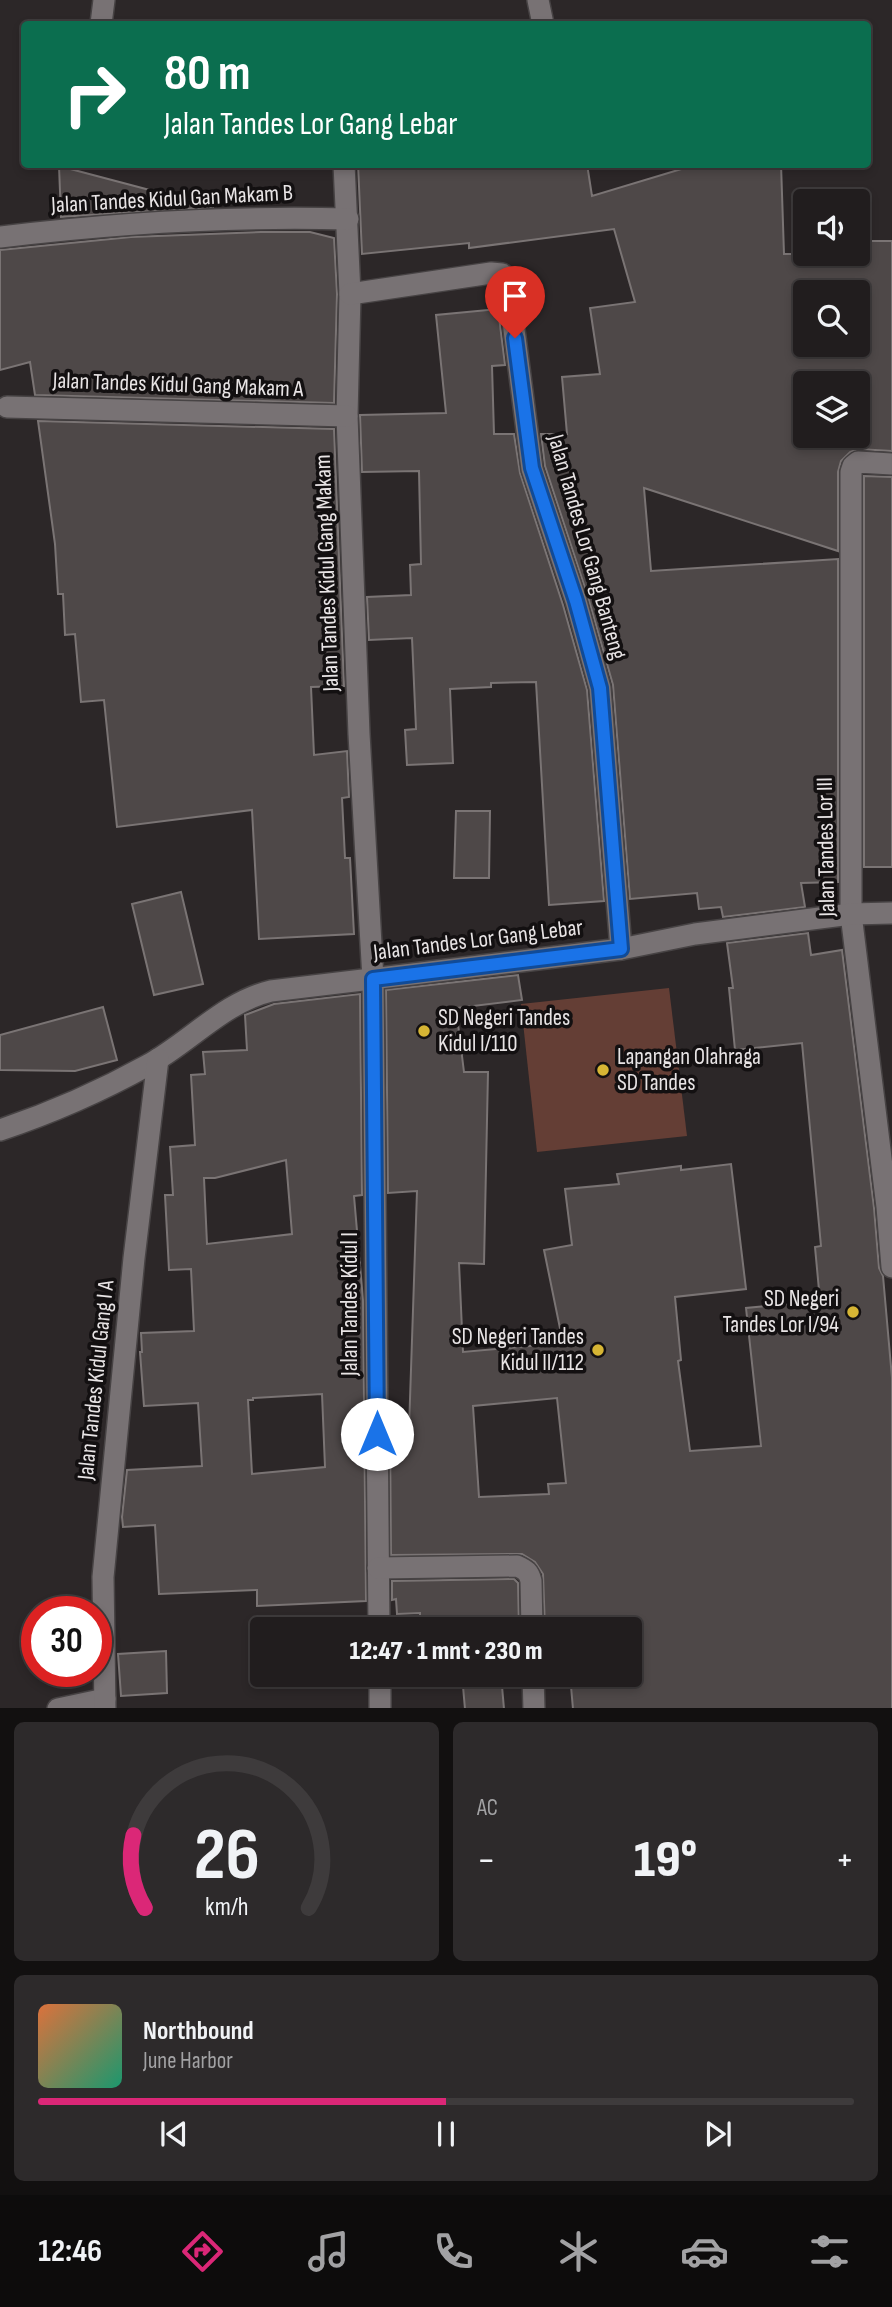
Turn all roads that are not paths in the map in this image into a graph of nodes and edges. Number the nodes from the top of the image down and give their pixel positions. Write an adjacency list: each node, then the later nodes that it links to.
1 (104, 0): 3 (street)
2 (538, 0): 4 (street)
3 (101, 21)
4 (542, 21)
5 (344, 168): 6 (street, Jalan Tandes Kidul Gang Makam)
6 (348, 219): 7 (street, Jalan Tandes Kidul Gan Makam B); 8 (street, Jalan Tandes Kidul Gang Makam)
7 (0, 237)
8 (350, 294): 10 (street, Jalan Tandes Kidul Gang Makam); 14 (street, Jalan Tandes Lor Gang Banteng)
9 (7, 407): 10 (street, Jalan Tandes Kidul Gang Makam A)
10 (347, 416): 15 (street, Jalan Tandes Kidul Gang Makam)
11 (892, 464): 13 (street, Jalan Tandes Lor III)
12 (892, 913): 13 (street, Jalan Tandes Lor Gang Lebar)
13 (851, 914): 14 (street, Jalan Tandes Lor Gang Lebar); 18 (street, Jalan Tandes Lor III)
14 (621, 949): 15 (street, Jalan Tandes Lor Gang Lebar)
15 (373, 979): 16 (street, Jalan Tandes Lor Gang Lebar); 19 (street, Jalan Tandes Kidul I)
16 (154, 1061): 17 (street, Jalan Tandes Lor Gang Lebar); 24 (street, Jalan Tandes Kidul Gang I A)
17 (0, 1130)
18 (892, 1267)
19 (378, 1568): 20 (street, Jalan Tandes Kidul I); 21 (street)
20 (379, 1617)
21 (532, 1617)
22 (380, 1687): 26 (street)
23 (533, 1687): 27 (street)
24 (102, 1703): 25 (street)
25 (60, 1708)
26 (380, 1708)
27 (534, 1708)

